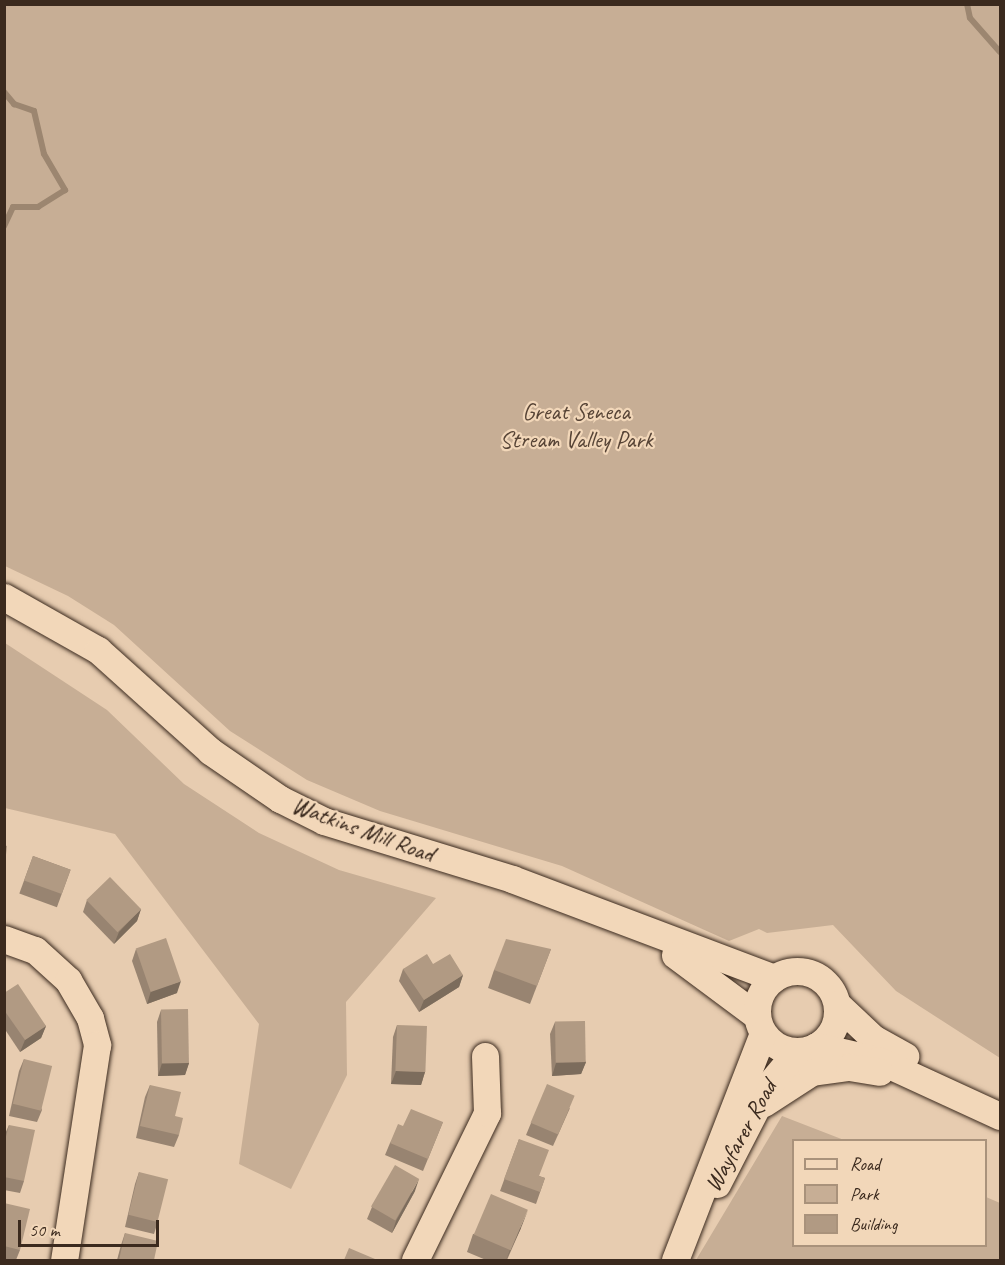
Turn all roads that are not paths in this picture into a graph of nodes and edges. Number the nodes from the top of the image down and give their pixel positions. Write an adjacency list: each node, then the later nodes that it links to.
1 (4, 597): 2 (street, Watkins Mill Road)
2 (633, 928): 4 (street, Watkins Mill Road); 6 (street, Watkins Mill Road)
3 (4, 939): 13 (street)
4 (774, 978): 5 (street); 6 (street)
5 (837, 1004): 7 (street); 9 (street)
6 (760, 1025): 7 (street); 12 (street, Wayfarer Road)
7 (807, 1048): 9 (street); 10 (street, Wayfarer Road)
8 (485, 1056): 14 (street)
9 (943, 1087): 10 (street); 11 (street)
10 (759, 1107): 12 (street, Wayfarer Road)
11 (1000, 1116)
12 (691, 1226): 15 (street, Wayfarer Road)
13 (64, 1260)
14 (415, 1260)
15 (675, 1260)

